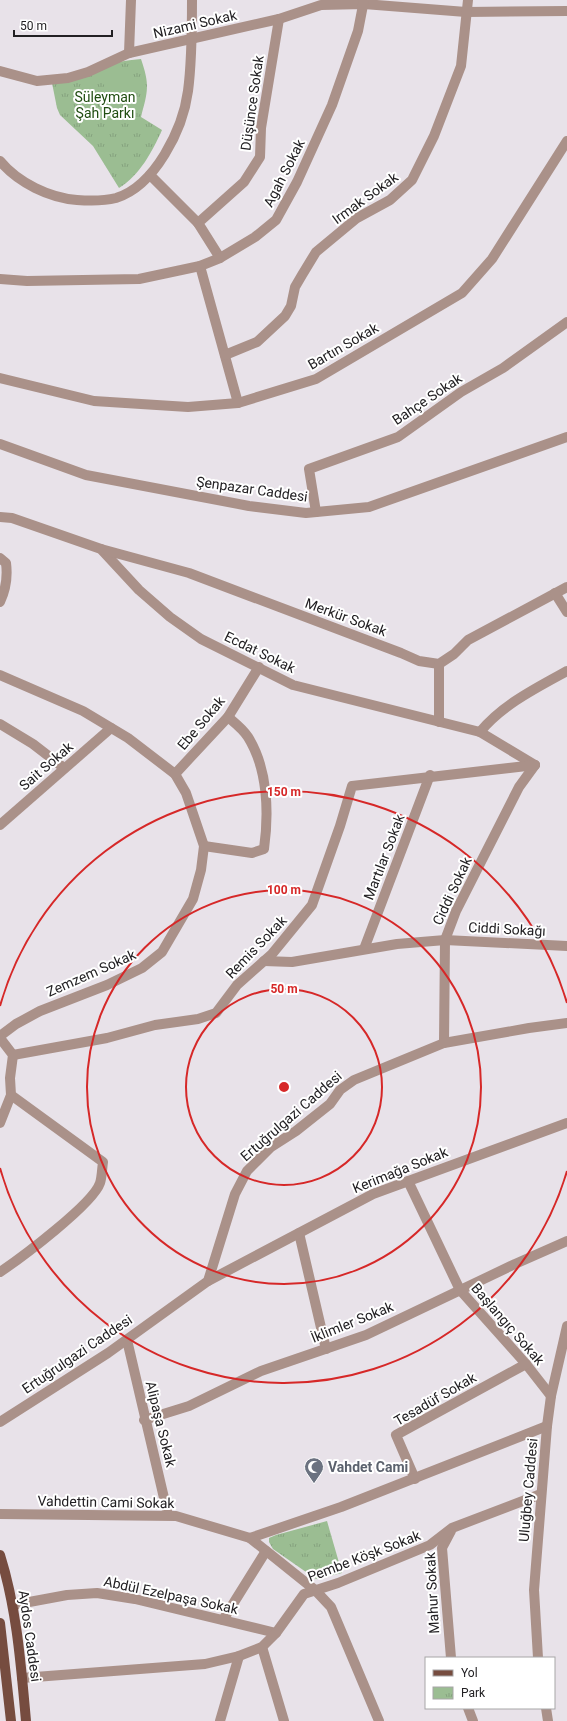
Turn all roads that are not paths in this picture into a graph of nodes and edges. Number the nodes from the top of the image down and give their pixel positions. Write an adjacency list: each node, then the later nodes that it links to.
1 (131, 0): 10 (street)
2 (192, 0): 9 (street)
3 (468, 0): 7 (street, Irmak Sokak)
4 (364, 2): 5 (street, Nizami Sokak); 7 (street, Nizami Sokak); 16 (street, Agah Sokak)
5 (308, 4): 8 (street, Nizami Sokak)
6 (567, 11): 7 (street, Nizami Sokak)
7 (466, 12): 20 (street, Irmak Sokak)
8 (279, 19): 9 (street, Nizami Sokak); 15 (street, Düşünce Sokak)
9 (192, 39): 10 (street, Nizami Sokak); 14 (street)
10 (129, 54): 11 (street, Nizami Sokak)
11 (0, 71)
12 (567, 141): 22 (street, Bartın Sokak)
13 (0, 161): 14 (street)
14 (150, 175): 15 (street)
15 (198, 223): 16 (street)
16 (220, 258): 17 (street, Agah Sokak)
17 (200, 266): 18 (street, Agah Sokak); 20 (street)
18 (0, 279)
19 (567, 322): 25 (street, Bahçe Sokak)
20 (225, 355): 22 (street)
21 (0, 378): 22 (street, Bartın Sokak)
22 (238, 403)
23 (567, 437): 25 (street, Şenpazar Caddesi)
24 (0, 444): 25 (street, Şenpazar Caddesi)
25 (316, 512)
26 (0, 517): 27 (street, Ecdat Sokak)
27 (101, 549): 34 (street, Merkür Sokak); 35 (street, Ecdat Sokak)
28 (0, 558): 30 (street)
29 (567, 587): 31 (street)
30 (3, 590): 32 (street)
31 (555, 593): 33 (street); 34 (street)
32 (0, 602)
33 (567, 612)
34 (439, 664): 39 (street)
35 (259, 667): 38 (street, Ebe Sokak); 39 (street, Ecdat Sokak)
36 (567, 671): 42 (street)
37 (0, 675): 41 (street, Zemzem Sokak)
38 (228, 717): 45 (street, Ebe Sokak); 48 (street)
39 (439, 722): 42 (street, Ecdat Sokak)
40 (0, 724): 44 (street)
41 (111, 728): 44 (street, Sait Sokak); 45 (street, Zemzem Sokak)
42 (480, 732): 43 (street, Ecdat Sokak)
43 (535, 765): 46 (street, Remis Sokak); 49 (street, Ciddi Sokak)
44 (64, 768): 47 (street, Sait Sokak)
45 (175, 774): 48 (street, Zemzem Sokak)
46 (430, 776): 51 (street, Martılar Sokak); 52 (street, Remis Sokak)
47 (0, 825)
48 (204, 846): 54 (street, Zemzem Sokak)
49 (445, 940): 50 (street, Ciddi Sokağı); 51 (street, Ciddi Sokağı); 55 (street, Ciddi Sokak)
50 (567, 946)
51 (364, 950): 52 (street, Ciddi Sokağı)
52 (264, 961): 56 (street, Remis Sokak)
53 (567, 1023): 55 (street, Ertuğrulgazi Caddesi)
54 (0, 1037): 56 (street)
55 (444, 1044): 64 (street, Ertuğrulgazi Caddesi)
56 (13, 1055): 57 (street)
57 (11, 1095): 58 (street); 63 (street)
58 (0, 1123)
59 (567, 1123): 60 (street, Kerimağa Sokak)
60 (408, 1181): 61 (street, Kerimağa Sokak); 65 (street, Başlangıç Sokak)
61 (299, 1233): 64 (street, Kerimağa Sokak); 68 (street)
62 (567, 1241): 65 (street, İklimler Sokak)
63 (0, 1272)
64 (208, 1281): 67 (street, Ertuğrulgazi Caddesi)
65 (460, 1290): 68 (street, İklimler Sokak); 69 (street, Başlangıç Sokak)
66 (567, 1326): 70 (street, Uluğbey Caddesi)
67 (126, 1340): 71 (street, Alipaşa Sokak); 72 (street, Ertuğrulgazi Caddesi)
68 (326, 1349): 71 (street, İklimler Sokak)
69 (526, 1364): 70 (street, Başlangıç Sokak); 74 (street, Tesadüf Sokak)
70 (551, 1396): 73 (street, Uluğbey Caddesi)
71 (144, 1420): 77 (street, Alipaşa Sokak)
72 (0, 1422)
73 (547, 1426): 74 (street); 75 (street, Uluğbey Caddesi)
74 (415, 1479): 79 (street)
75 (542, 1494): 78 (street, Pembe Köşk Sokak); 90 (street, Uluğbey Caddesi)
76 (0, 1514): 77 (street, Vahdettin Cami Sokak)
77 (168, 1515): 79 (street, Vahdettin Cami Sokak)
78 (452, 1528): 82 (street, Pembe Köşk Sokak); 89 (street, Mahur Sokak)
79 (250, 1538): 80 (street)
80 (266, 1551): 82 (street); 84 (street)
81 (0, 1555): 83 (main road, Aydos Caddesi)
82 (315, 1590): 86 (street, Pembe Köşk Sokak); 98 (street)
83 (13, 1605): 84 (street, Abdül Ezelpaşa Sokak); 91 (main road, Aydos Caddesi)
84 (223, 1620): 86 (street, Abdül Ezelpaşa Sokak)
85 (0, 1622): 94 (main road, Aydos Caddesi)
86 (276, 1633): 87 (street, Pembe Köşk Sokak)
87 (262, 1647): 88 (street, Pembe Köşk Sokak); 97 (street)
88 (239, 1656): 91 (street, Pembe Köşk Sokak); 96 (street)
89 (451, 1657)
90 (538, 1657)
91 (22, 1678): 95 (main road, Aydos Caddesi)
92 (468, 1709): 99 (street)
93 (546, 1709): 100 (street)
94 (11, 1721)
95 (26, 1721)
96 (220, 1721)
97 (284, 1721)
98 (379, 1721)
99 (473, 1721)
100 (548, 1721)

